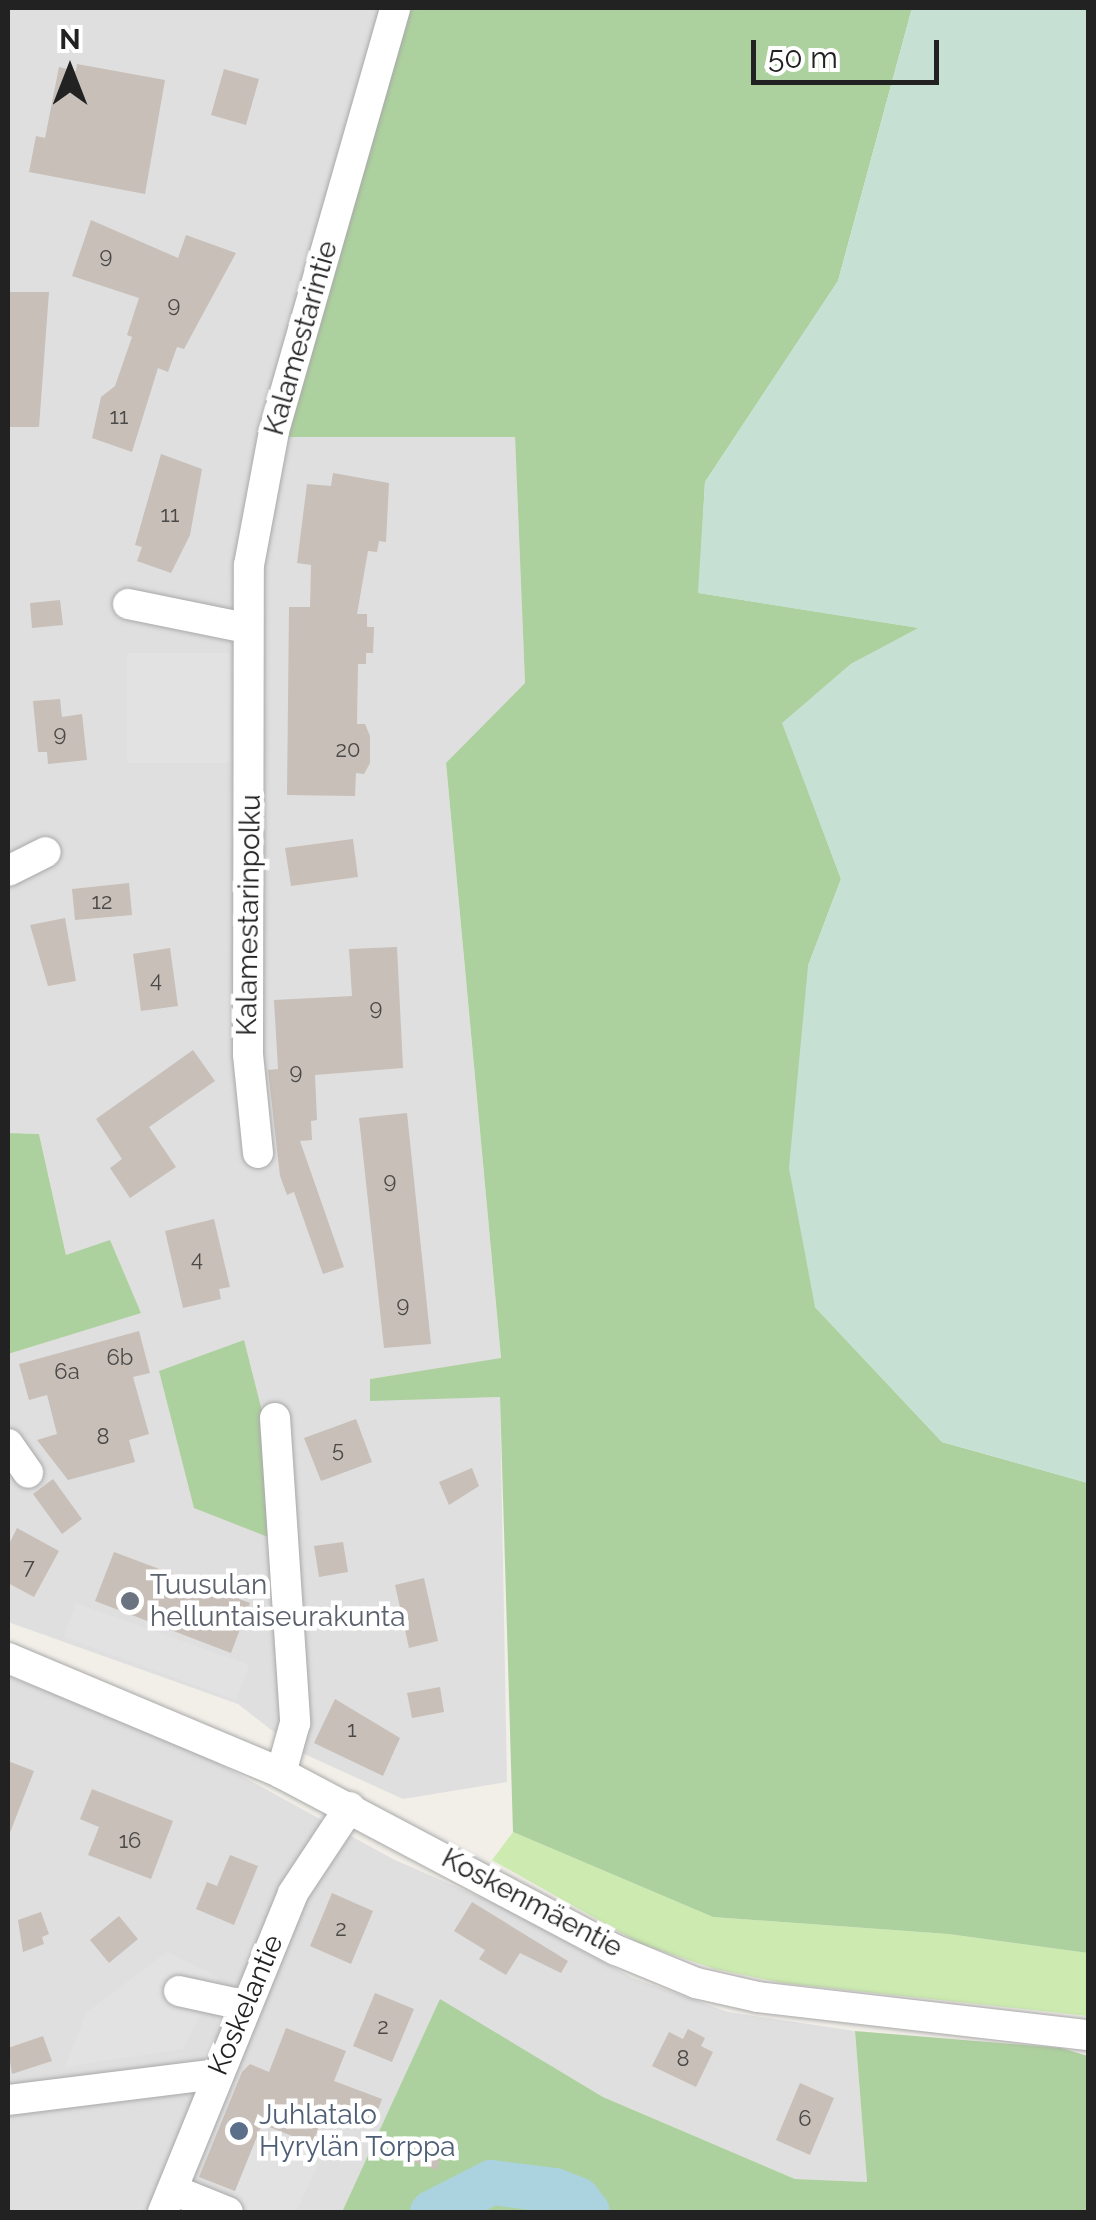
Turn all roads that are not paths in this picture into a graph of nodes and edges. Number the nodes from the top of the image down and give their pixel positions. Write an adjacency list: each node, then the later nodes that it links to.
1 (395, 8): 3 (street, Kalamestarintie)
2 (128, 604): 3 (street)
3 (246, 628): 4 (street, Kalamestarintie)
4 (248, 676): 7 (street, Kalamestarinpolku)
5 (46, 852): 6 (street)
6 (8, 872)
7 (258, 1153)
8 (276, 1418): 12 (street)
9 (8, 1444): 10 (street)
10 (28, 1472)
11 (8, 1658): 12 (street, Koskenmäentie)
12 (281, 1773): 13 (street, Koskenmäentie)
13 (350, 1808): 15 (street, Koskelantie); 16 (street, Koskenmäentie)
14 (179, 1991): 15 (street)
15 (244, 2005): 17 (street, Koskelantie)
16 (1088, 2035)
17 (217, 2074): 18 (street); 19 (street, Koskelantie)
18 (8, 2100)
19 (168, 2201): 20 (street)
20 (228, 2212)

